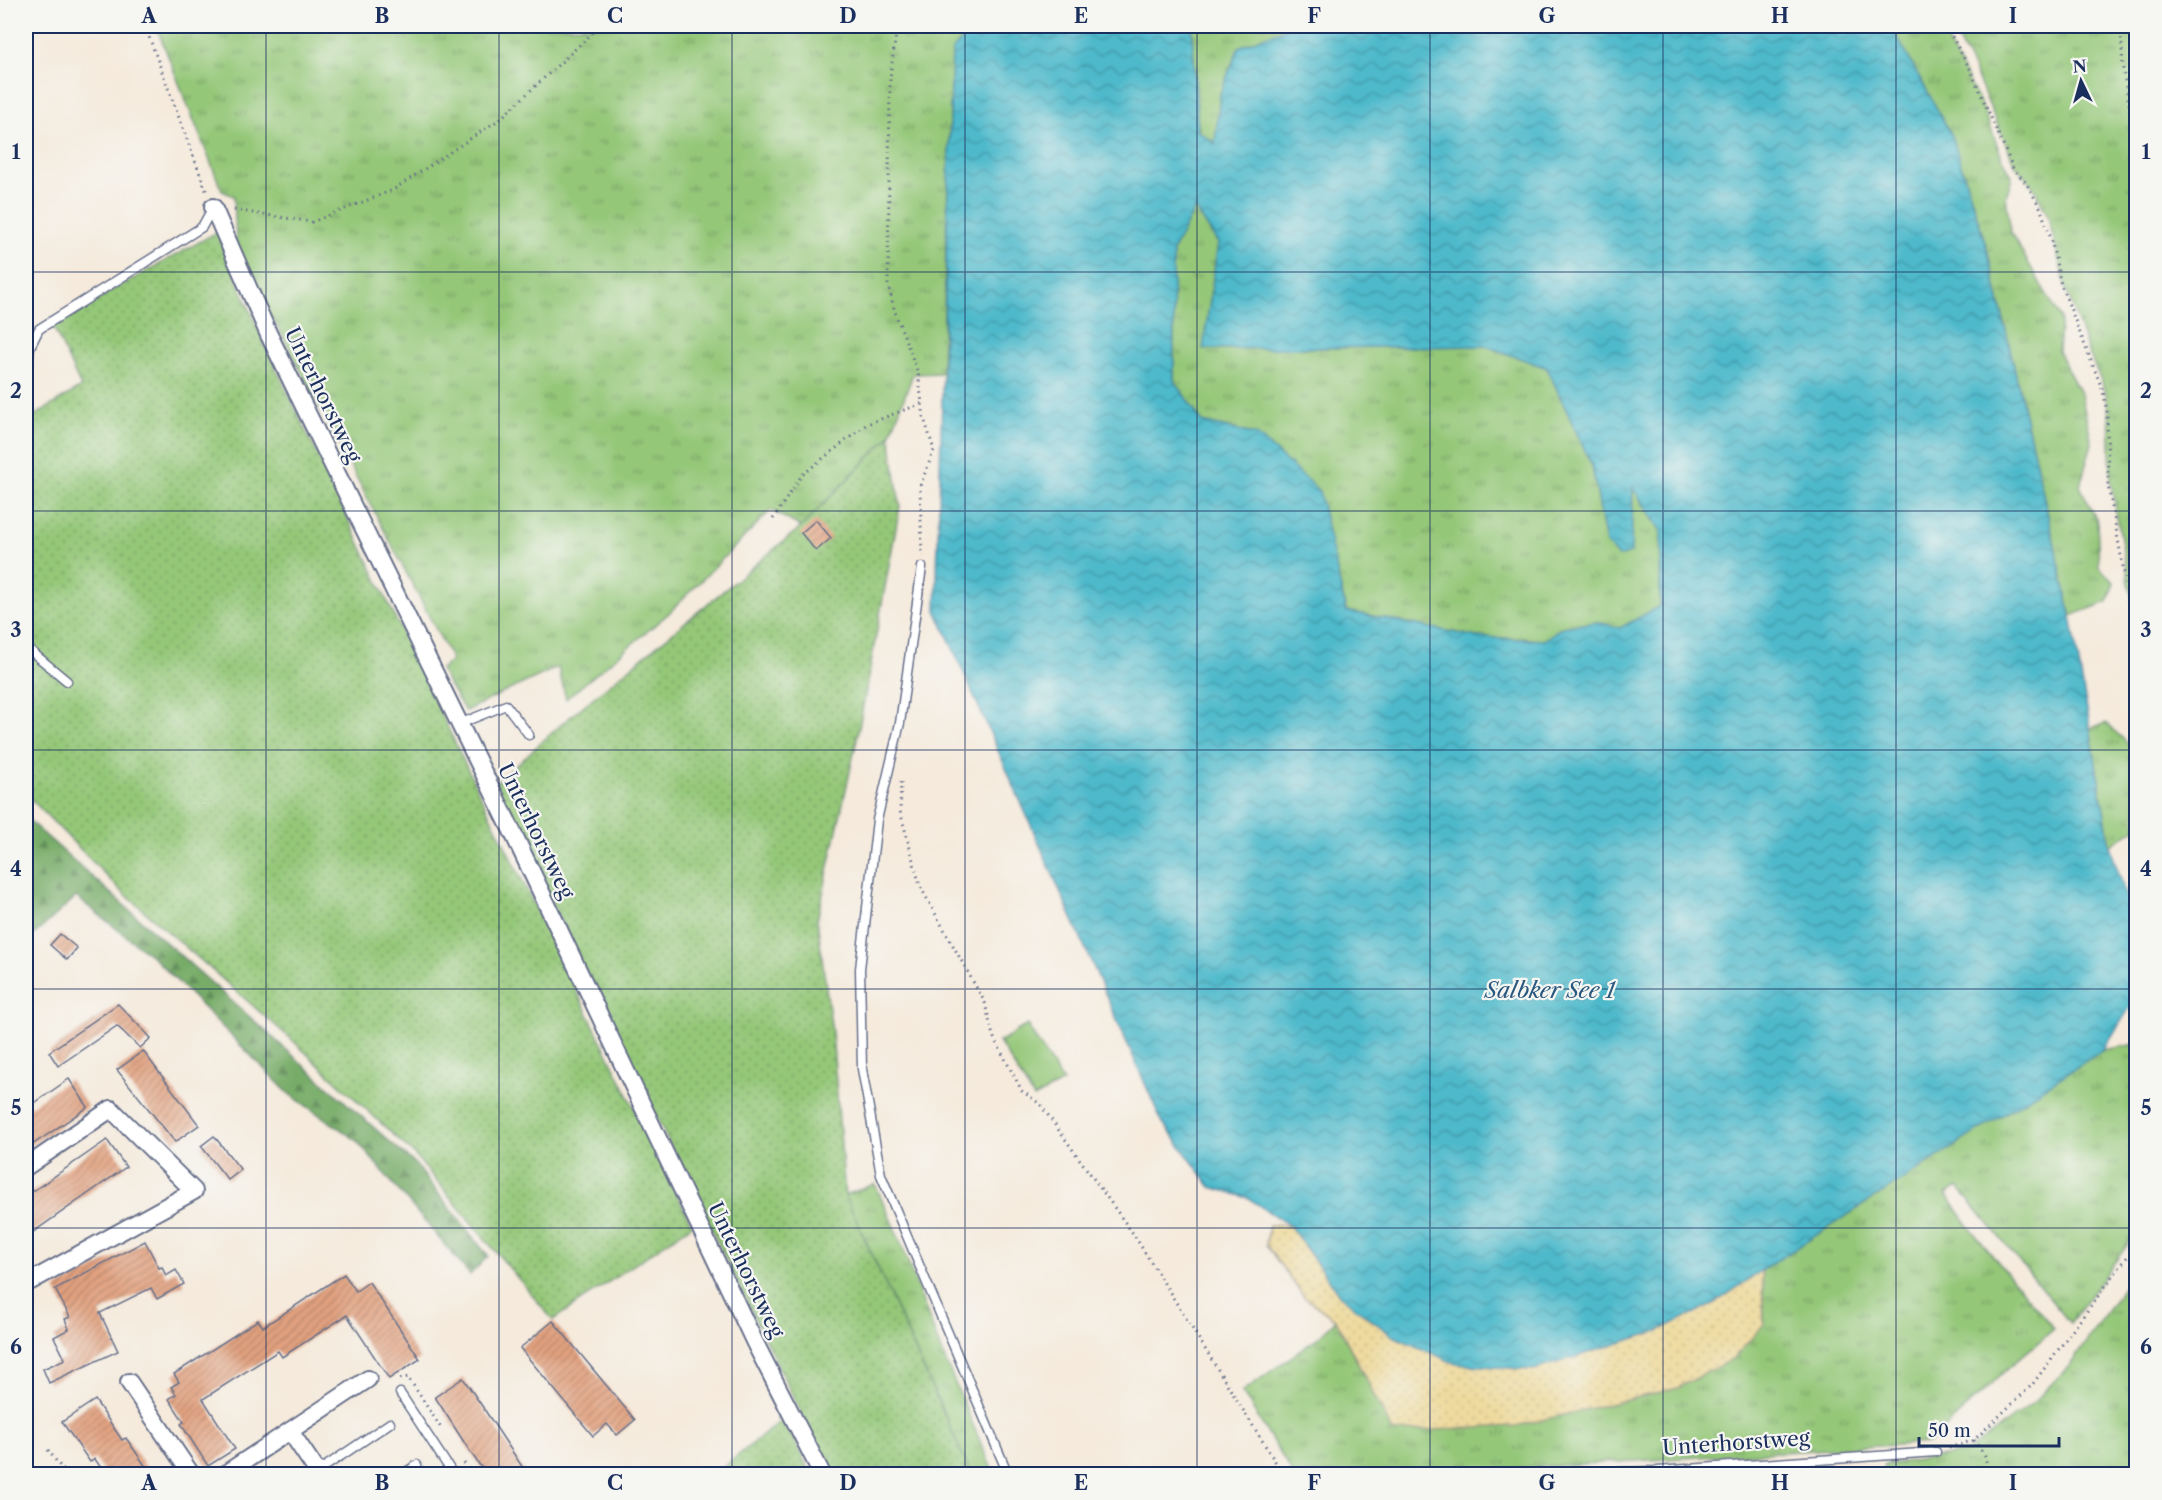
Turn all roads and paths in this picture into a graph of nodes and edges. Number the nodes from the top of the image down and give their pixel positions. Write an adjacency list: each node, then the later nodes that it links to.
1 (146, 26): 7 (path)
2 (600, 26): 7 (path)
3 (897, 26): 9 (path)
4 (1946, 26): 12 (path)
5 (2121, 26): 6 (path)
6 (2136, 145)
7 (213, 207): 8 (lane); 15 (street, Unterhorstweg)
8 (26, 379)
9 (923, 403): 10 (path); 11 (path)
10 (773, 519)
11 (922, 567): 37 (lane)
12 (2136, 637)
13 (26, 647): 14 (lane)
14 (67, 681)
15 (459, 724): 16 (lane); 36 (street, Unterhorstweg)
16 (529, 735)
17 (902, 778): 38 (path)
18 (26, 1167): 20 (street)
19 (2136, 1245): 26 (path)
20 (26, 1273)
21 (368, 1379): 25 (street)
22 (129, 1382): 32 (street)
23 (400, 1393): 35 (lane)
24 (390, 1423): 30 (lane)
25 (290, 1431): 30 (street); 33 (street)
26 (1974, 1440): 28 (path); 40 (path)
27 (48, 1450): 31 (path)
28 (1936, 1452): 39 (lane, Unterhorstweg)
29 (417, 1465): 34 (lane)
30 (318, 1473)
31 (66, 1474)
32 (191, 1474)
33 (225, 1474)
34 (403, 1474)
35 (453, 1474)
36 (822, 1474)
37 (1008, 1474)
38 (1283, 1474)
39 (1538, 1474)
40 (1989, 1474)

